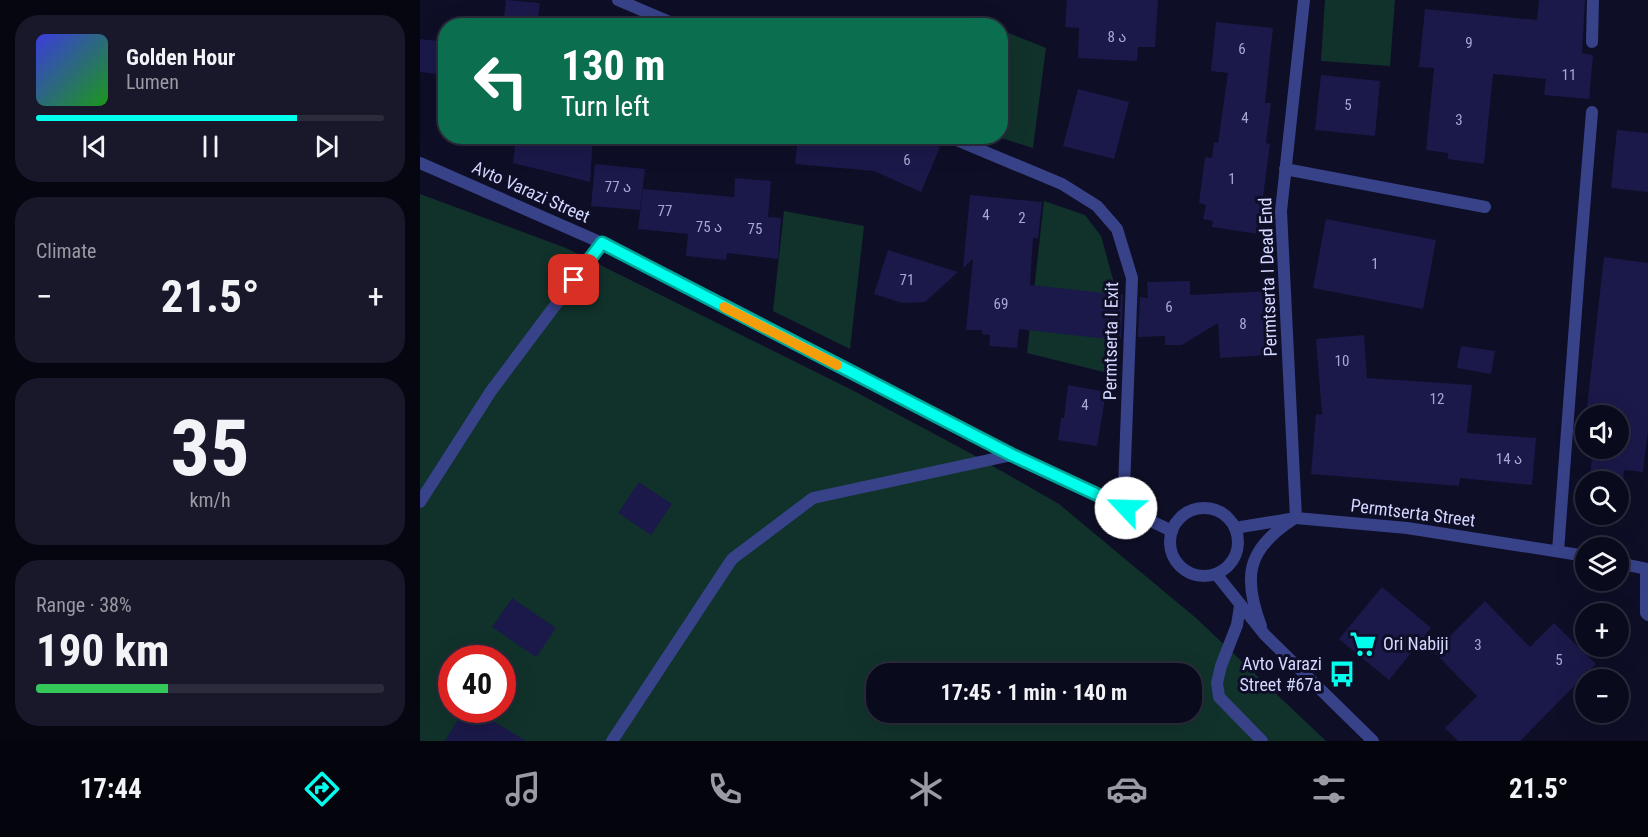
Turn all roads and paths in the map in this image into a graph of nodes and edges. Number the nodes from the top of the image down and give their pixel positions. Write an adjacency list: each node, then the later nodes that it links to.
1 (618, 0): 4 (street)
2 (1304, 0): 9 (street, Permtserta I Dead End)
3 (1593, 0): 5 (street)
4 (660, 18)
5 (1592, 42)
6 (1592, 112): 18 (street)
7 (966, 144): 14 (street, Permtserta I Exit)
8 (420, 163): 11 (street, Avto Varazi Street)
9 (1285, 169): 10 (street); 15 (street, Permtserta I Dead End)
10 (1485, 207)
11 (602, 243): 12 (street, Avto Varazi Street); 13 (street)
12 (1012, 455): 14 (street, Avto Varazi Street); 26 (street)
13 (420, 502)
14 (1126, 508): 17 (street, Avto Varazi Street)
15 (1296, 518): 16 (street, Permtserta Street); 18 (street, Permtserta Street); 25 (street)
16 (1235, 528): 17 (street); 22 (street)
17 (1172, 531): 22 (street)
18 (1558, 551): 19 (street, Permtserta Street)
19 (1575, 554)
20 (1629, 565): 21 (street)
21 (1647, 569): 24 (street)
22 (1216, 574): 23 (street)
23 (1240, 606): 25 (street); 27 (street)
24 (1648, 615)
25 (1265, 635): 28 (street)
26 (612, 741)
27 (1262, 741)
28 (1372, 741)

